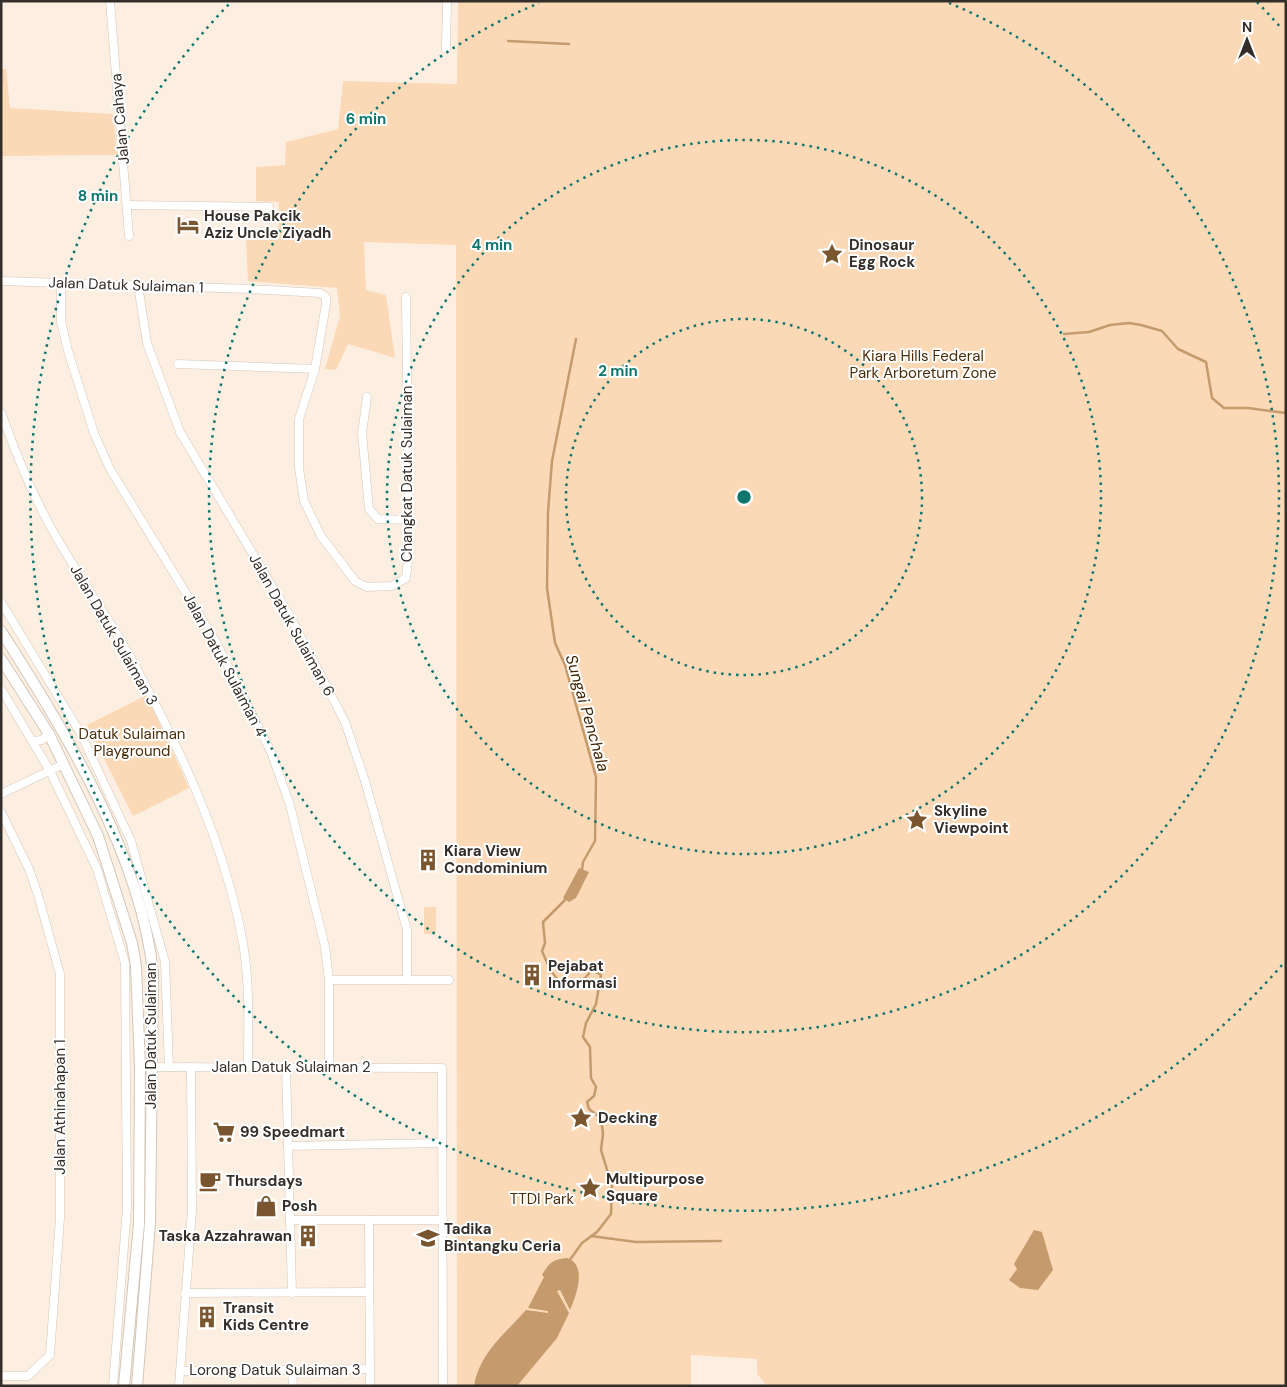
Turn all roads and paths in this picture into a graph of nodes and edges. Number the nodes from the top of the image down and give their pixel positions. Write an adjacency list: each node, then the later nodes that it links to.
1 (110, 1): 4 (street, Jalan Cahaya)
2 (447, 1): 3 (street)
3 (446, 49)
4 (127, 205): 5 (street); 6 (street, Jalan Cahaya)
5 (268, 207)
6 (129, 236)
7 (1, 281): 8 (street, Jalan Datuk Sulaiman 1)
8 (61, 283): 9 (street, Jalan Datuk Sulaiman 1); 31 (street, Jalan Datuk Sulaiman 4)
9 (138, 285): 10 (street, Jalan Datuk Sulaiman 1); 32 (street, Jalan Datuk Sulaiman 6)
10 (251, 289): 13 (street, Changkat Datuk Sulaiman)
11 (406, 297): 16 (street, Changkat Datuk Sulaiman)
12 (178, 364): 13 (street)
13 (315, 369): 16 (street, Changkat Datuk Sulaiman)
14 (367, 397): 16 (street)
15 (1, 412): 38 (street, Jalan Datuk Sulaiman 3)
16 (409, 520)
17 (1, 602): 36 (street, Jalan Datuk Sulaiman)
18 (1, 630): 29 (main road, Jalan Datuk Sulaiman)
19 (1, 659): 23 (main road, Jalan Datuk Sulaiman)
20 (1, 689): 21 (street, Jalan Datuk Sulaiman)
21 (10, 703): 22 (street); 24 (street, Jalan Datuk Sulaiman)
22 (1, 707)
23 (49, 734): 24 (street); 25 (main road, Jalan Datuk Sulaiman)
24 (33, 741): 26 (street, Jalan Datuk Sulaiman)
25 (64, 764): 26 (street); 30 (main road, Jalan Datuk Sulaiman)
26 (50, 771): 27 (street); 46 (street, Jalan Datuk Sulaiman)
27 (1, 794)
28 (1, 812): 54 (street, Jalan Athinahapan 1)
29 (127, 872): 30 (main road); 35 (main road, Jalan Datuk Sulaiman)
30 (119, 900): 34 (main road, Jalan Datuk Sulaiman)
31 (330, 980): 32 (street); 40 (street, Jalan Datuk Sulaiman 4)
32 (407, 980): 33 (street)
33 (450, 980)
34 (140, 1067): 35 (street, Jalan Datuk Sulaiman 2); 47 (main road, Jalan Datuk Sulaiman)
35 (152, 1067): 36 (street, Jalan Datuk Sulaiman 2); 57 (main road, Jalan Datuk Sulaiman)
36 (169, 1067): 37 (street, Jalan Datuk Sulaiman 2)
37 (191, 1067): 38 (street, Jalan Datuk Sulaiman 2); 49 (street)
38 (248, 1067): 39 (street, Jalan Datuk Sulaiman 2)
39 (286, 1067): 40 (street, Jalan Datuk Sulaiman 2); 42 (street)
40 (329, 1068): 41 (street, Jalan Datuk Sulaiman 2)
41 (442, 1144): 42 (street); 45 (street)
42 (288, 1146): 43 (street)
43 (290, 1220): 44 (street); 50 (street)
44 (370, 1220): 45 (street); 48 (street)
45 (442, 1220): 61 (street)
46 (124, 1267): 47 (street); 55 (street, Jalan Datuk Sulaiman)
47 (136, 1268): 56 (main road, Jalan Datuk Sulaiman)
48 (370, 1292): 50 (street); 51 (street)
49 (185, 1293): 50 (street); 53 (street)
50 (292, 1293)
51 (370, 1369): 52 (street, Lorong Datuk Sulaiman 3); 60 (street)
52 (292, 1370): 53 (street, Lorong Datuk Sulaiman 3); 59 (street)
53 (181, 1371): 58 (street)
54 (1, 1376)
55 (113, 1386)
56 (124, 1386)
57 (137, 1386)
58 (179, 1386)
59 (293, 1386)
60 (370, 1386)
61 (444, 1386)

